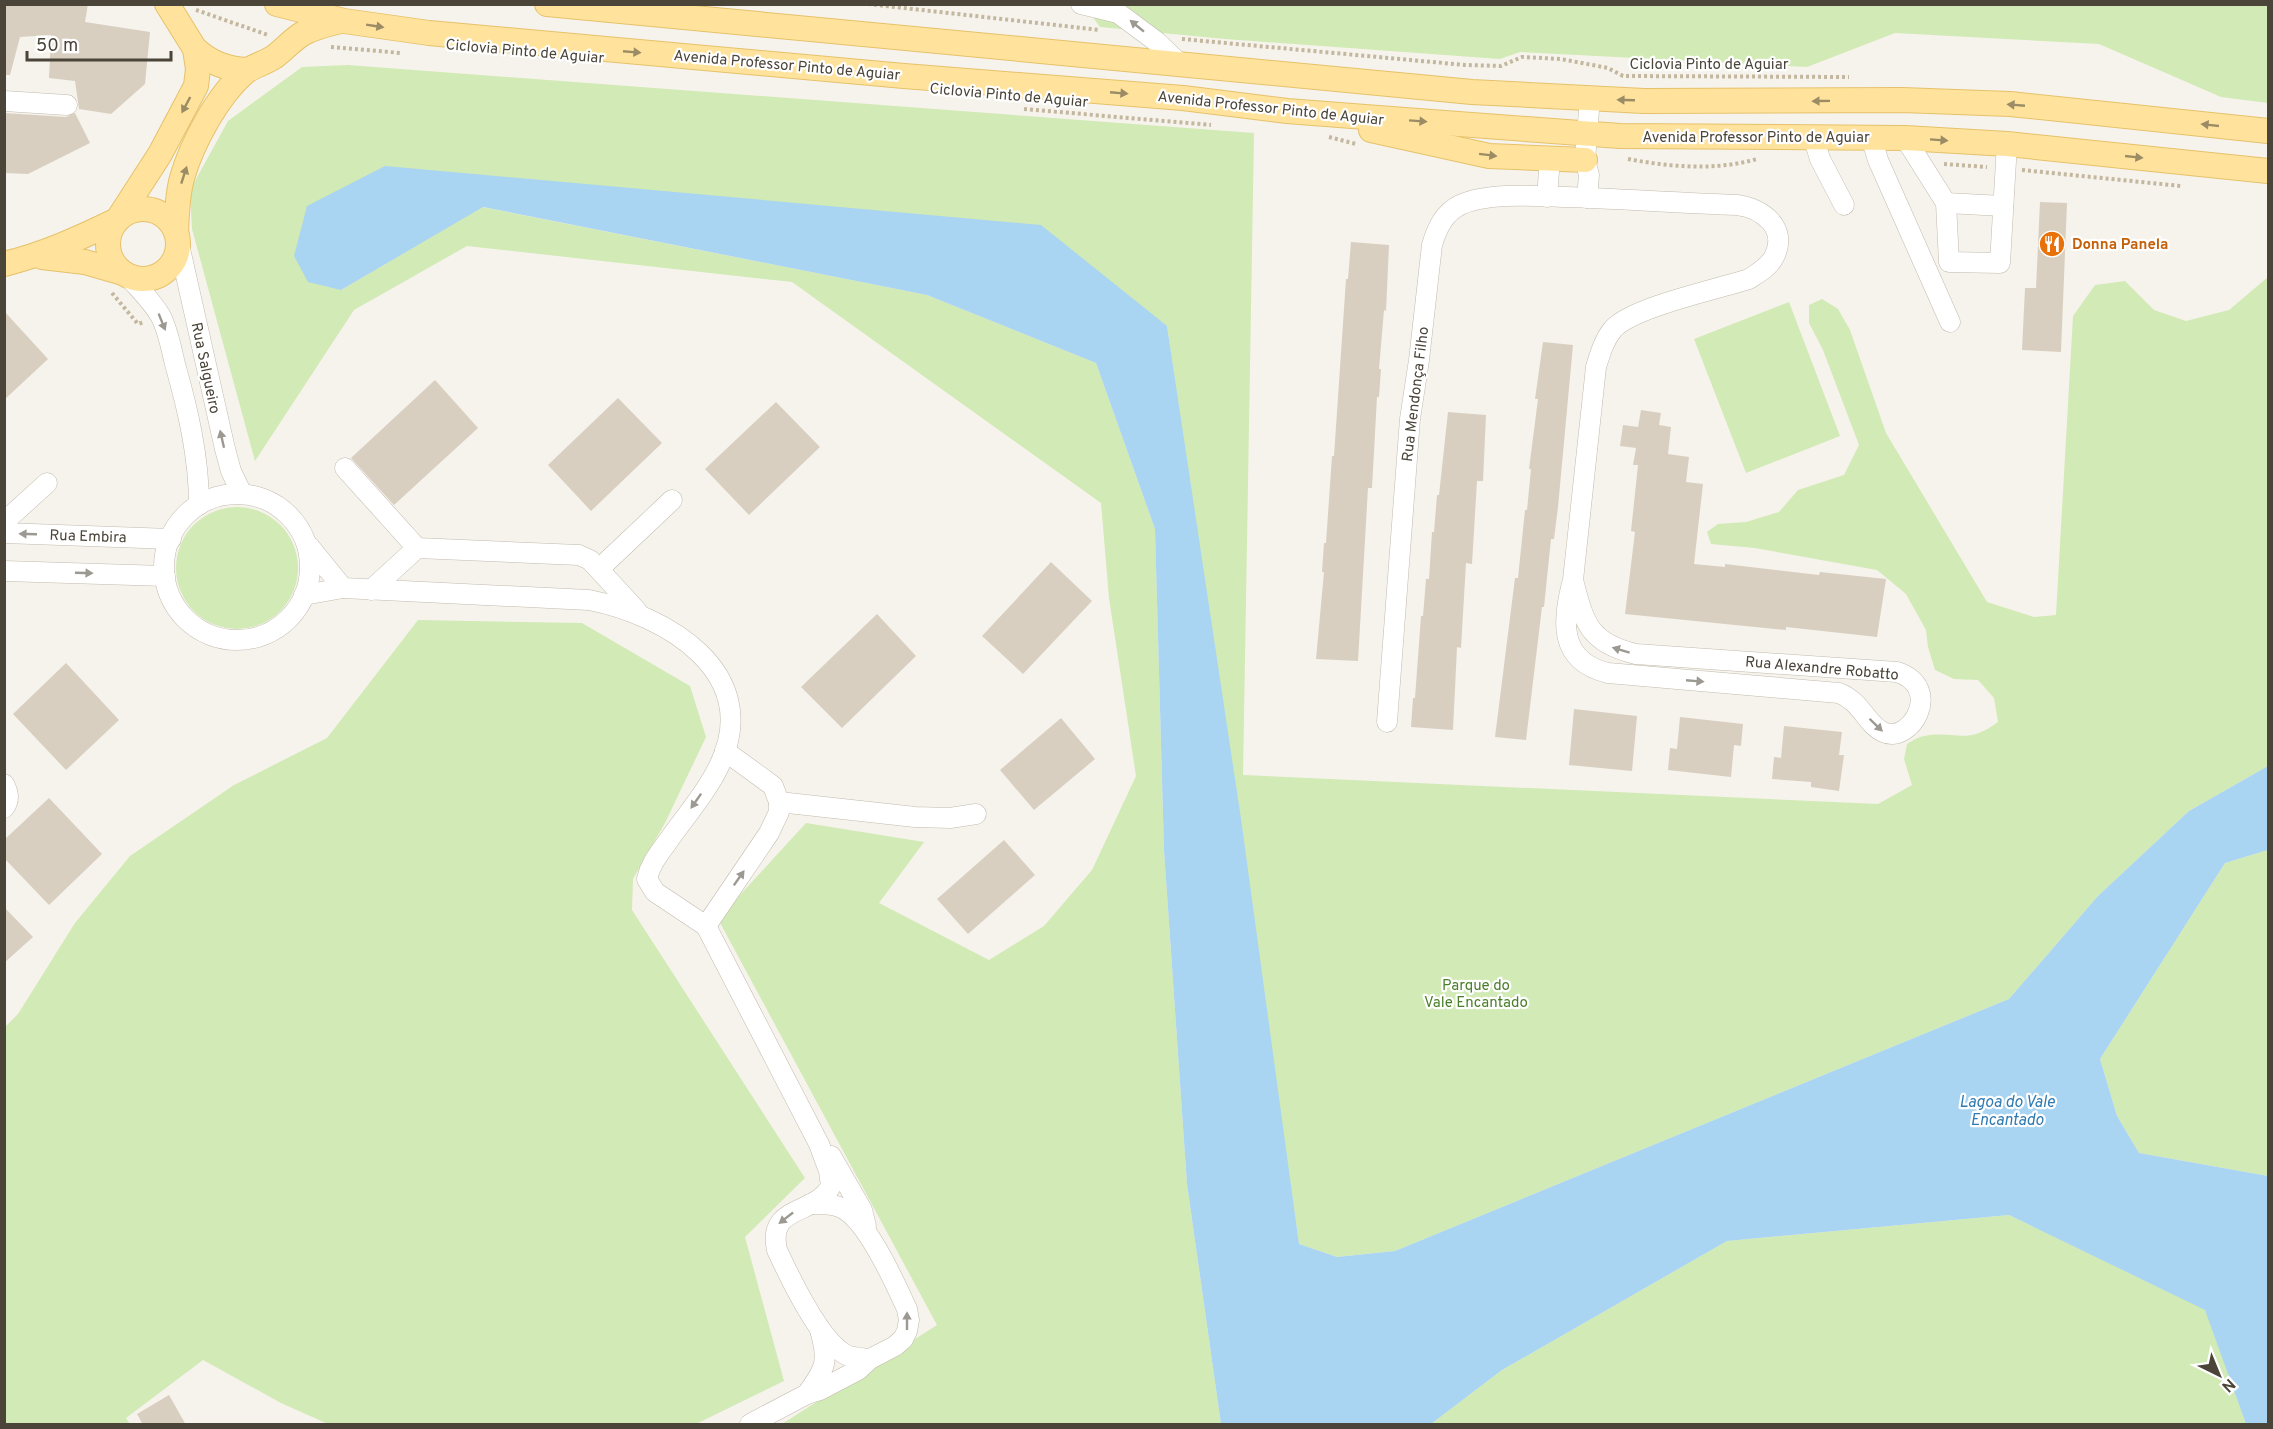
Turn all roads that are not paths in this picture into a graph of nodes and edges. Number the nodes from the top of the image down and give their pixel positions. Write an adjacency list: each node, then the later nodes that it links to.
1 (167, 4): 7 (main road)
2 (277, 4): 6 (main road, Avenida Professor Pinto de Aguiar)
3 (547, 4): 5 (main road)
4 (1081, 4): 8 (street, one-way to 4)
5 (635, 9): 8 (main road)
6 (344, 21): 9 (main road); 13 (main road, Avenida Professor Pinto de Aguiar, one-way to 13)
7 (195, 49): 9 (main road); 28 (main road, one-way to 28)
8 (1181, 65): 10 (main road)
9 (247, 70): 29 (main road, one-way to 9)
10 (1590, 98): 14 (main road, one-way to 10); 15 (street)
11 (4, 101): 12 (street)
12 (67, 105)
13 (1287, 111): 15 (main road, Avenida Professor Pinto de Aguiar, one-way to 15); 20 (main road, one-way to 20)
14 (2268, 131)
15 (1587, 134): 16 (main road, Avenida Professor Pinto de Aguiar); 21 (street)
16 (1813, 136): 17 (main road, Avenida Professor Pinto de Aguiar); 26 (street)
17 (1871, 137): 18 (main road, Avenida Professor Pinto de Aguiar); 33 (street)
18 (1905, 138): 19 (main road, Avenida Professor Pinto de Aguiar, one-way to 19); 25 (street)
19 (2007, 144): 22 (main road, Avenida Professor Pinto de Aguiar, one-way to 22); 27 (street)
20 (1550, 158): 21 (main road); 23 (street)
21 (1585, 160): 24 (street)
22 (2268, 171)
23 (1547, 197): 24 (street, Rua Mendonça Filho); 52 (street, Rua Mendonça Filho)
24 (1587, 198): 47 (street, Rua Alexandre Robatto)
25 (1946, 203): 27 (street); 27 (street)
26 (1844, 205)
27 (2003, 206)
28 (118, 219): 29 (main road); 30 (main road); 32 (main road)
29 (177, 236): 32 (main road); 36 (street, Rua Salgueiro, one-way to 29)
30 (37, 256): 31 (main road); 32 (main road)
31 (4, 264)
32 (125, 274): 38 (street, Rua Salgueiro, one-way to 38)
33 (1950, 322)
34 (345, 468): 43 (street)
35 (47, 483): 39 (street)
36 (242, 494): 38 (street); 42 (street)
37 (672, 501): 44 (street)
38 (199, 505): 41 (street)
39 (4, 522)
40 (4, 533): 41 (street, Rua Embira, one-way to 40)
41 (171, 538): 46 (street)
42 (307, 545): 48 (street); 50 (street)
43 (417, 548): 44 (street); 49 (street)
44 (598, 569): 51 (street)
45 (4, 571): 46 (street, one-way to 46)
46 (165, 576): 50 (street)
47 (1572, 580): 47 (street, Rua Alexandre Robatto, one-way to 47)
48 (343, 588): 49 (street); 50 (street)
49 (371, 590): 51 (street)
50 (304, 595)
51 (639, 613): 53 (street)
52 (1387, 722)
53 (725, 750): 55 (street); 58 (street, one-way to 58)
54 (4, 784): 56 (street)
55 (779, 802): 57 (street); 58 (street, one-way to 55)
56 (4, 808)
57 (975, 814)
58 (705, 926): 59 (street)
59 (819, 1144): 60 (street); 61 (street)
60 (810, 1204): 61 (street); 62 (street, one-way to 62)
61 (867, 1232): 63 (street, one-way to 61)
62 (819, 1327): 63 (street); 64 (street)
63 (870, 1359): 64 (street)
64 (807, 1394): 65 (street)
65 (750, 1425)

